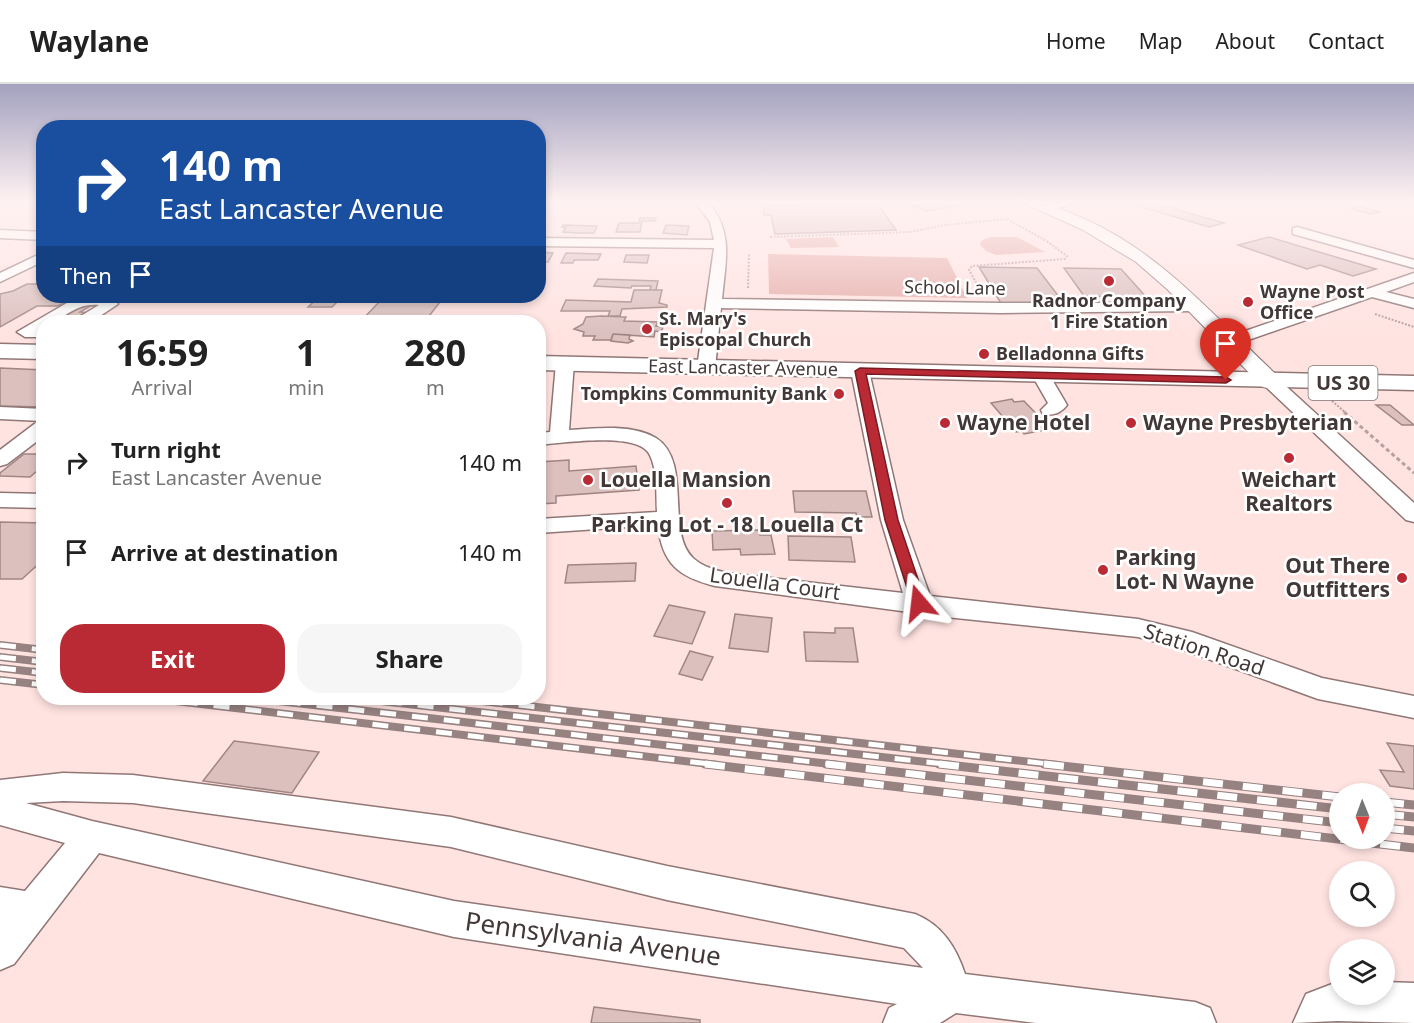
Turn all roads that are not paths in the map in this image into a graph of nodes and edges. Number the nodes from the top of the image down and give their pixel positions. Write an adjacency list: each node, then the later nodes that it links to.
1 (722, 247): 11 (street)
2 (1123, 247): 13 (main road)
3 (1353, 247): 5 (street)
4 (36, 260): 6 (street)
5 (1414, 264)
6 (0, 278)
7 (1409, 283): 8 (street)
8 (1372, 292): 12 (street); 18 (street)
9 (75, 303): 14 (street)
10 (108, 303): 15 (street)
11 (715, 303): 13 (street, School Lane); 23 (street)
12 (1414, 304)
13 (1195, 307): 18 (main road)
14 (54, 315)
15 (93, 315)
16 (36, 326): 17 (street)
17 (36, 332)
18 (1228, 342): 26 (main road)
19 (36, 348): 20 (highway)
20 (0, 351)
21 (546, 363): 22 (highway, East Lancaster Avenue / US 30)
22 (565, 363): 23 (highway, East Lancaster Avenue / US 30); 34 (street)
23 (706, 368): 24 (highway, East Lancaster Avenue / US 30)
24 (860, 371): 25 (highway, East Lancaster Avenue / US 30); 41 (street)
25 (1041, 375): 26 (highway, East Lancaster Avenue / US 30); 28 (street)
26 (1271, 382): 27 (highway, US 30); 38 (street)
27 (1414, 383)
28 (1050, 410)
29 (0, 413): 30 (street)
30 (36, 414)
31 (36, 434): 33 (street)
32 (36, 435): 35 (street)
33 (0, 437)
34 (549, 438): 39 (street, Louella Court)
35 (0, 460)
36 (0, 500): 37 (street)
37 (36, 501)
38 (1414, 515)
39 (669, 518): 40 (street); 41 (street, Louella Court)
40 (546, 526)
41 (919, 603): 42 (street, Station Road)
42 (1414, 706)
43 (0, 794): 48 (street)
44 (0, 811): 45 (street, Pennsylvania Avenue)
45 (92, 836): 46 (street); 48 (street, Pennsylvania Avenue)
46 (16, 907): 47 (street)
47 (0, 951)
48 (951, 992): 50 (street); 51 (street, Pennsylvania Avenue)
49 (1414, 1003): 52 (street)
50 (904, 1023)
51 (1195, 1023)
52 (1314, 1023)

